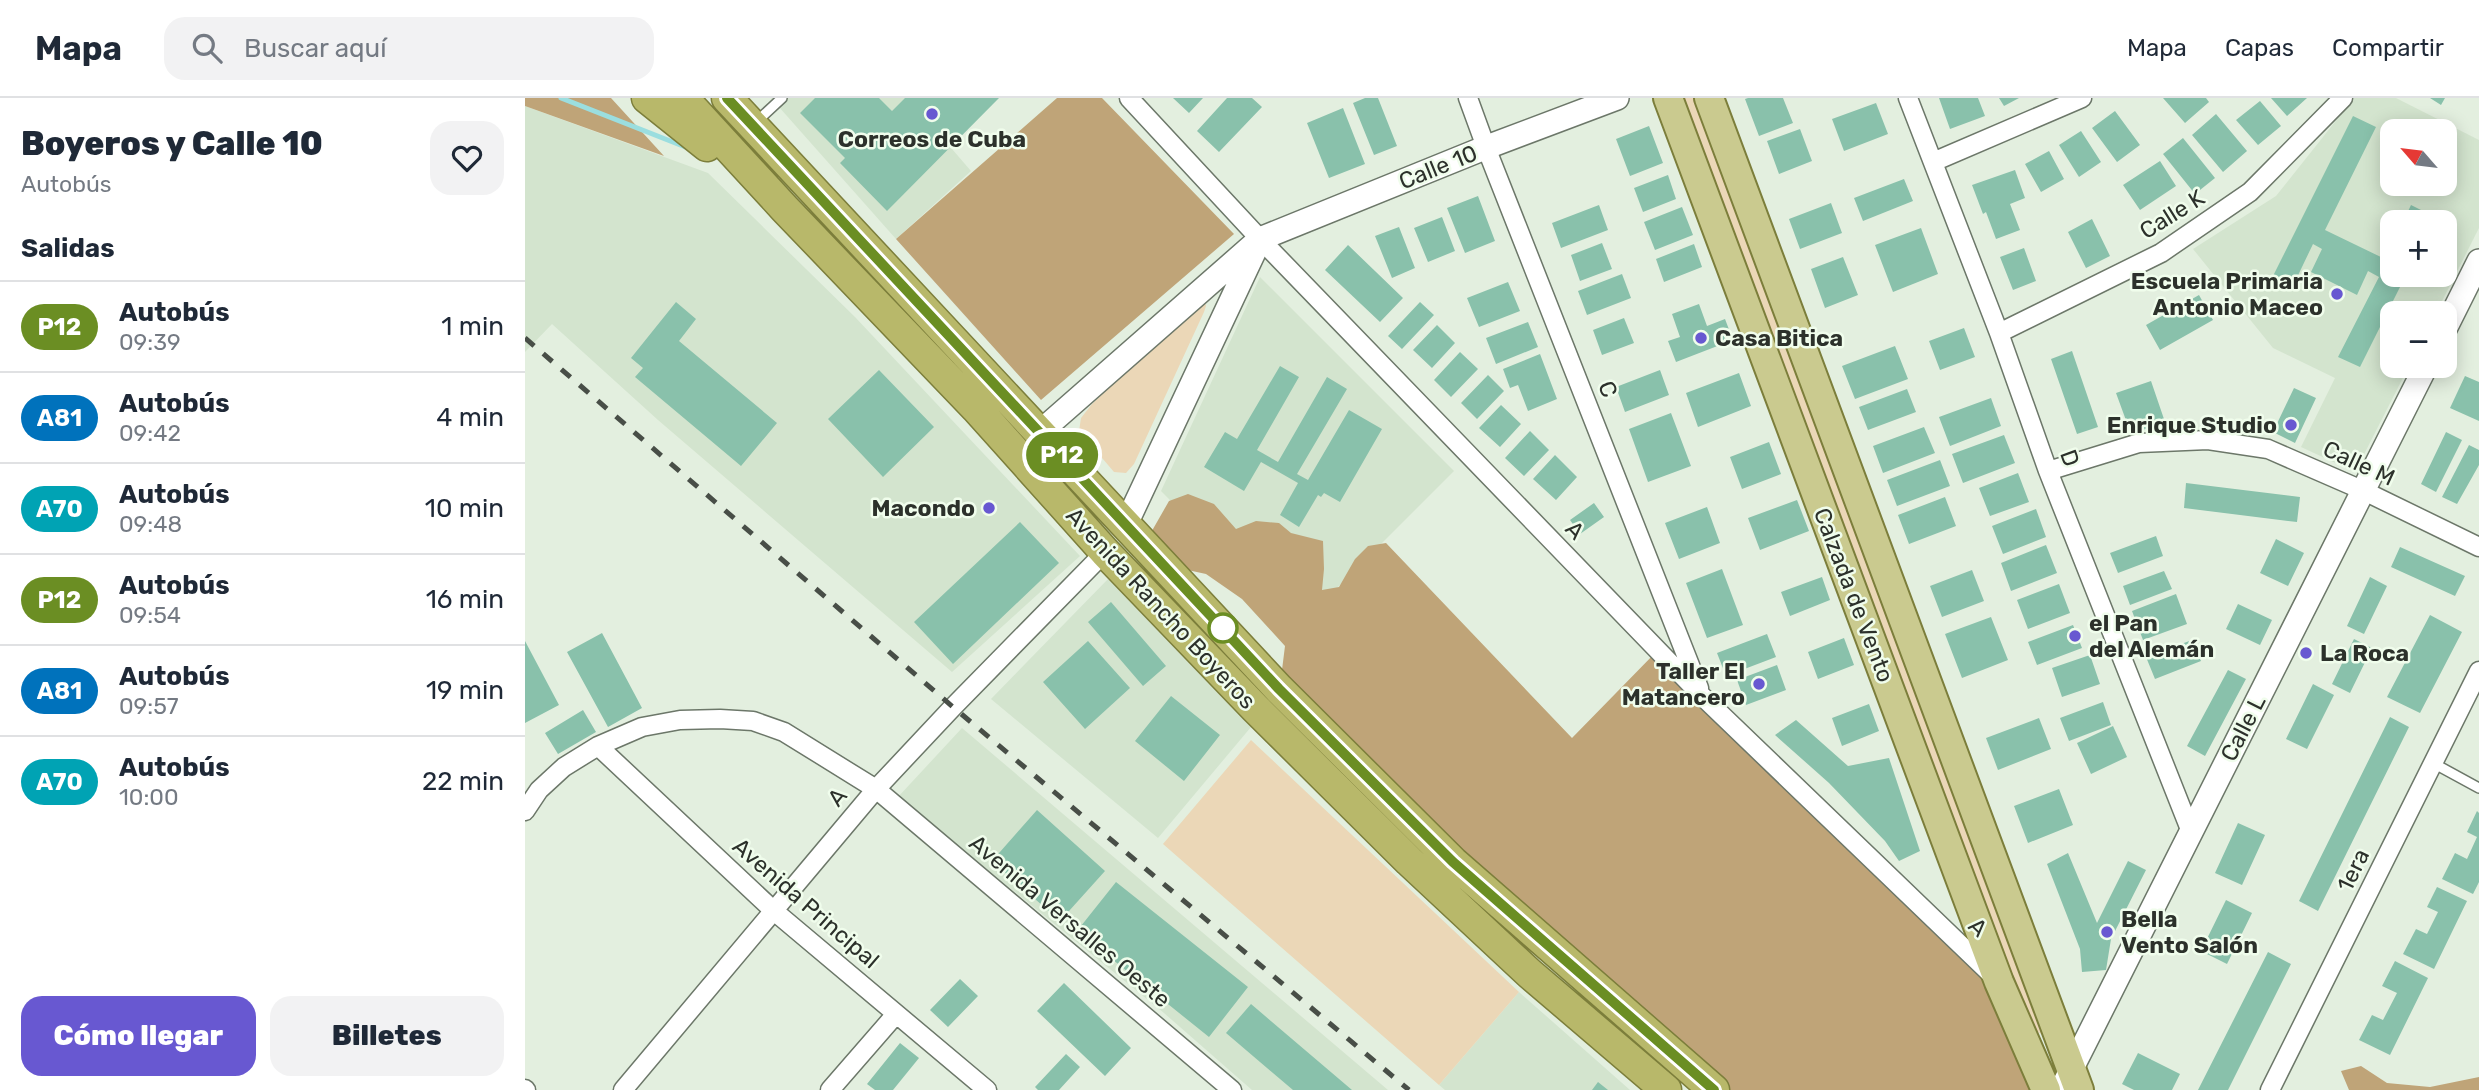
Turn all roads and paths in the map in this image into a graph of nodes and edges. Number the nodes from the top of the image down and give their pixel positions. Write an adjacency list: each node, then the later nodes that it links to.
1 (647, 98): 16 (highway)
2 (683, 98): 16 (highway, Avenida Rancho Boyeros)
3 (727, 98): 13 (highway, Avenida Rancho Boyeros)
4 (782, 98): 13 (lane)
5 (1129, 98): 17 (street, A)
6 (1468, 98): 14 (street, C)
7 (1617, 98): 14 (street, Calle 10)
8 (1668, 98): 37 (main road, Calzada de Vento)
9 (1709, 98): 39 (main road, Calzada de Vento)
10 (1908, 98): 15 (street, D)
11 (2082, 98): 15 (street)
12 (2343, 98): 20 (street, Calle K)
13 (752, 126): 22 (highway, Avenida Rancho Boyeros)
14 (1487, 147): 17 (street, Calle 10); 29 (street, C)
15 (1933, 162): 20 (street, D)
16 (785, 209): 27 (highway, Avenida Rancho Boyeros)
17 (1260, 239): 22 (street, Calle 10); 25 (street); 29 (street, A)
18 (2479, 261): 19 (street)
19 (2457, 305)
20 (1999, 333): 23 (street, D)
21 (2420, 378): 24 (street, Calle L)
22 (1040, 432): 25 (highway, Avenida Rancho Boyeros)
23 (2048, 471): 24 (street, Calle M); 35 (street, D)
24 (2362, 491): 26 (street, Calle M); 35 (street, Calle L)
25 (1126, 524): 47 (highway, Avenida Rancho Boyeros)
26 (2479, 547)
27 (1105, 552): 33 (street, A); 46 (highway, Avenida Rancho Boyeros)
28 (2479, 671): 31 (street, 1era)
29 (1703, 697): 37 (street, A)
30 (598, 746): 33 (street, Avenida Versalles Oeste); 34 (street, Avenida Versalles Oeste); 36 (street, Avenida Principal)
31 (2433, 763): 32 (lane); 49 (street, 1era)
32 (2479, 788)
33 (876, 789): 36 (street, A); 42 (street, Avenida Versalles Oeste)
34 (525, 811)
35 (2191, 832): 41 (street, Calle L)
36 (774, 911): 38 (street, Avenida Principal); 43 (street, A)
37 (1999, 982): 40 (main road, Calzada de Vento)
38 (896, 1014): 44 (street); 45 (street, Avenida Principal)
39 (2061, 1043): 40 (main road); 41 (main road, Calzada de Vento)
40 (2028, 1047): 48 (main road, Calzada de Vento)
41 (2070, 1083)
42 (1229, 1089)
43 (623, 1090)
44 (830, 1090)
45 (987, 1090)
46 (1667, 1090)
47 (1714, 1090)
48 (2046, 1090)
49 (2270, 1090)

